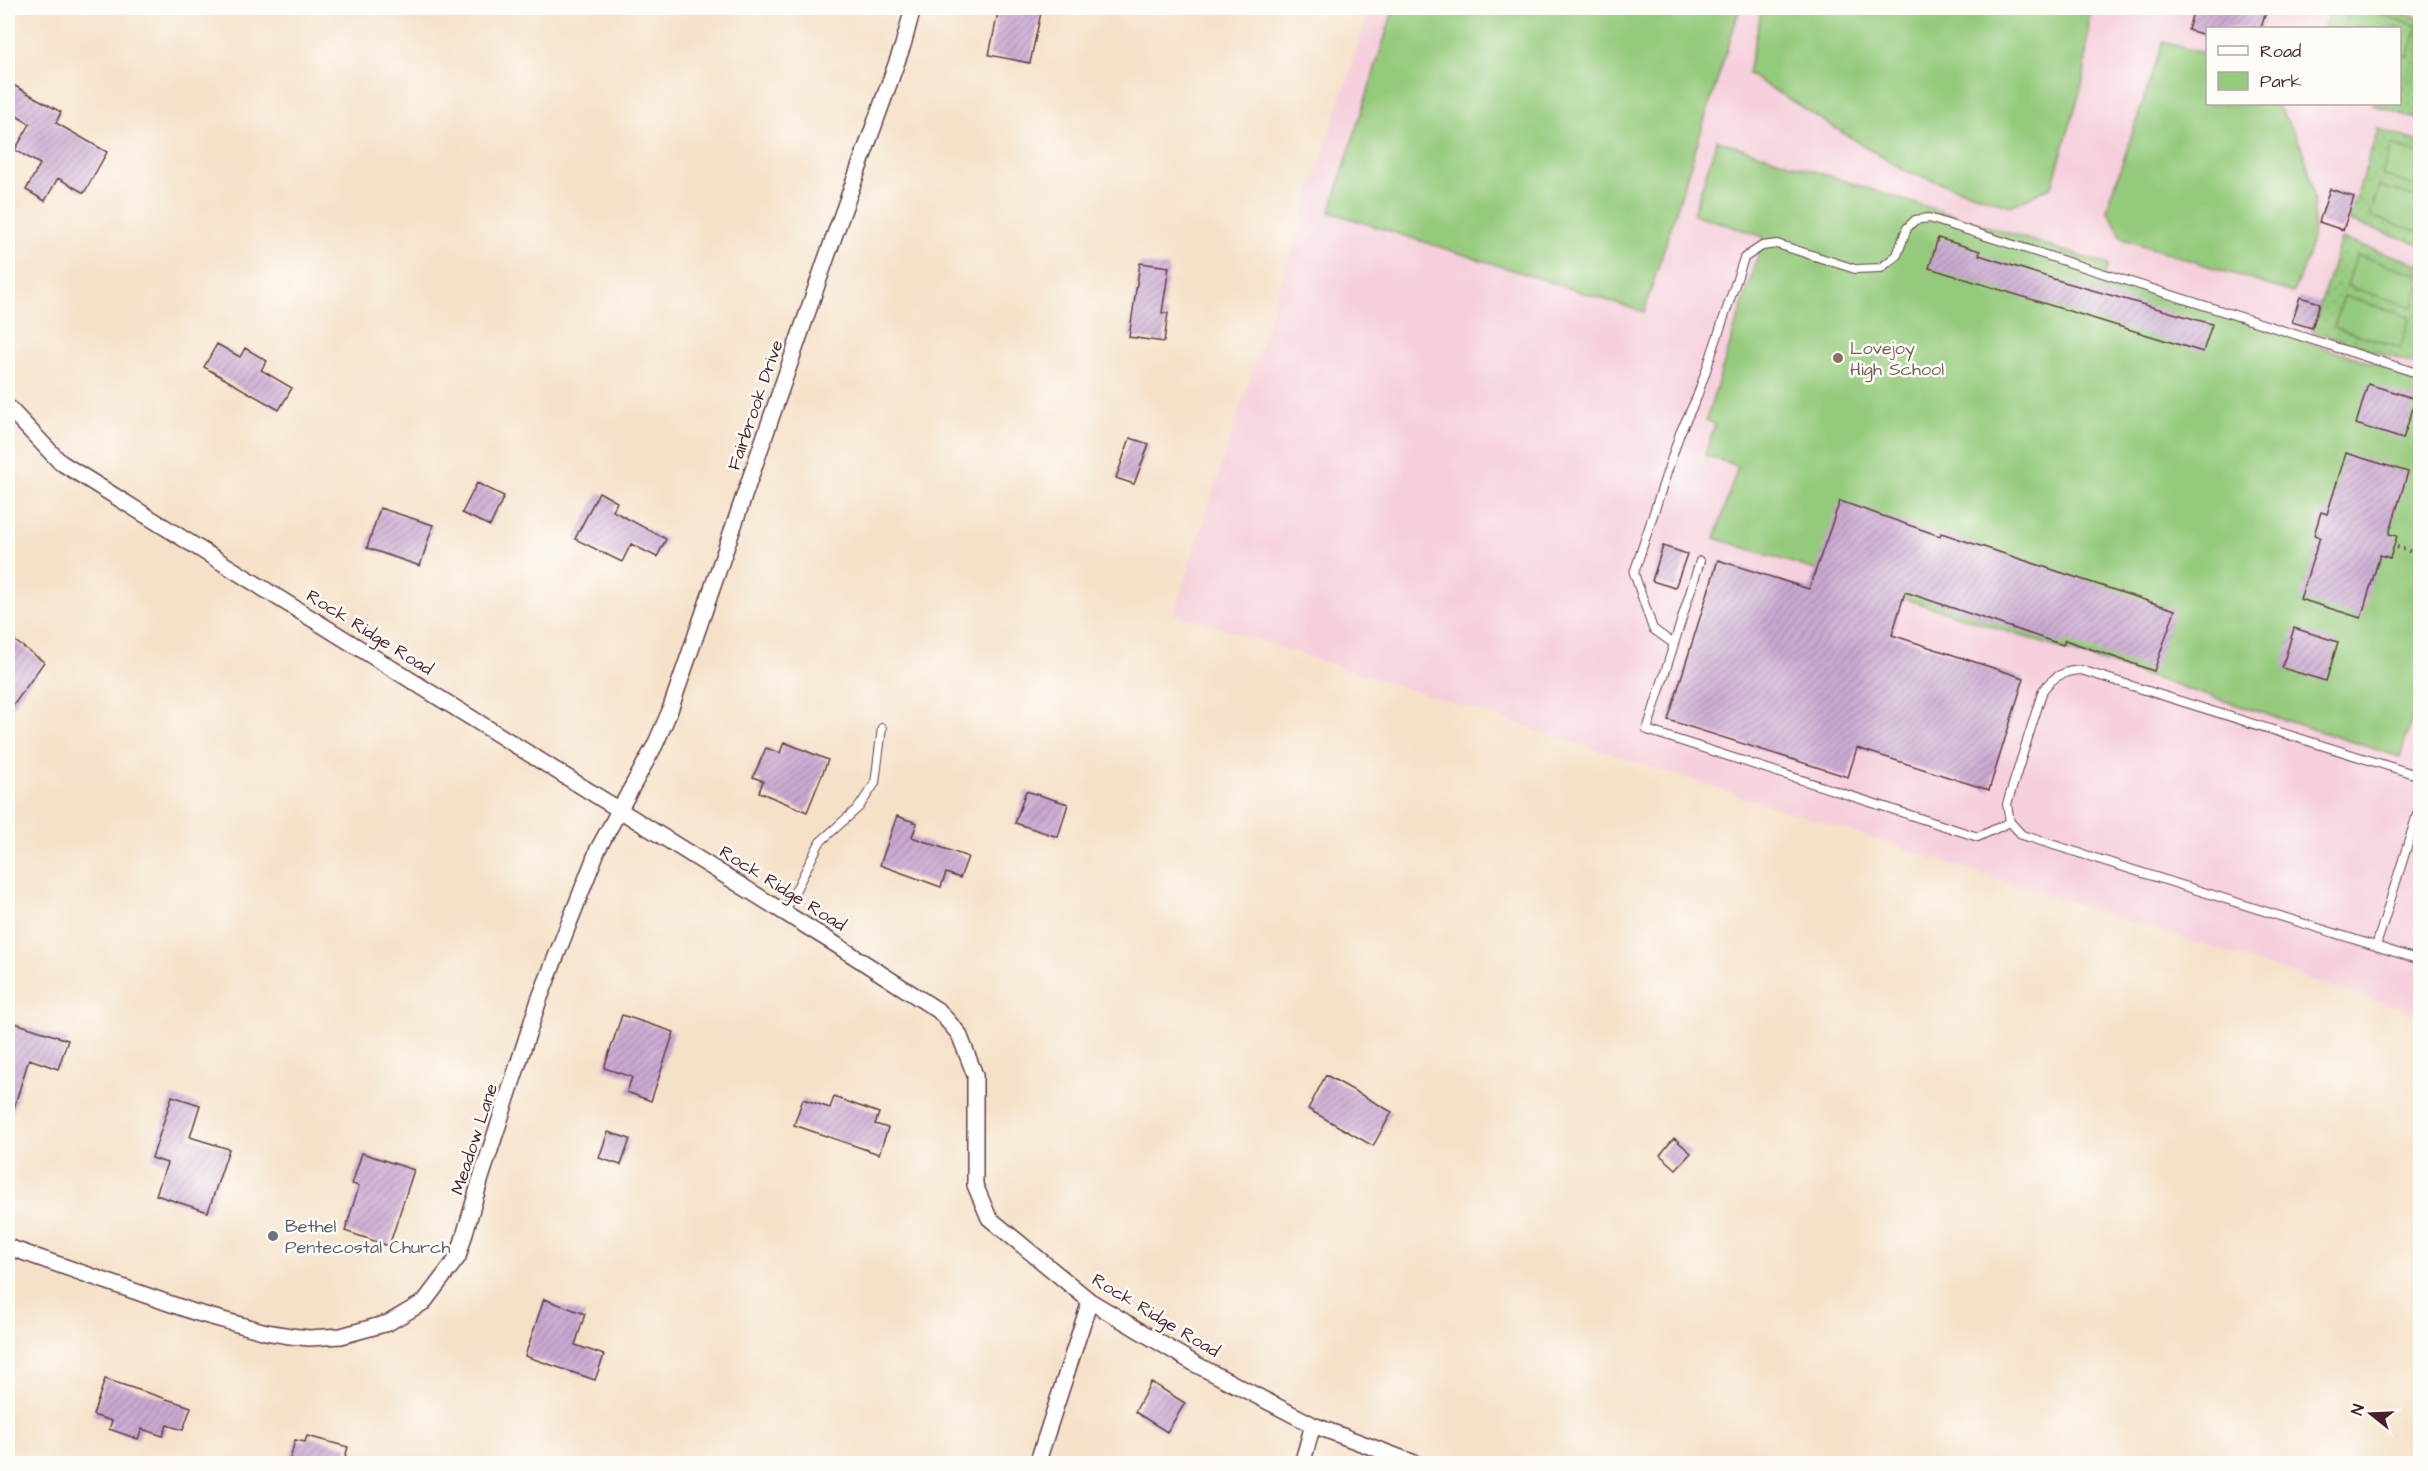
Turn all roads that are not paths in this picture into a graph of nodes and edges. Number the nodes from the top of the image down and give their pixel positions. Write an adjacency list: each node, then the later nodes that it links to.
1 (913, 8): 9 (street, Fairbrook Drive)
2 (2421, 374): 5 (lane)
3 (8, 407): 9 (street, Rock Ridge Road)
4 (1700, 561): 5 (lane)
5 (1674, 644): 10 (lane)
6 (882, 729): 11 (lane)
7 (2421, 776): 10 (lane)
8 (2421, 805): 12 (lane)
9 (618, 809): 11 (street, Rock Ridge Road); 14 (street, Meadow Lane)
10 (2010, 822): 12 (lane)
11 (784, 913): 15 (street, Rock Ridge Road)
12 (2376, 946): 13 (lane)
13 (2421, 960)
14 (8, 1246)
15 (1090, 1301): 16 (street, Rock Ridge Road); 17 (street)
16 (1313, 1425): 18 (street); 19 (street, Rock Ridge Road)
17 (1037, 1464)
18 (1302, 1464)
19 (1417, 1464)

